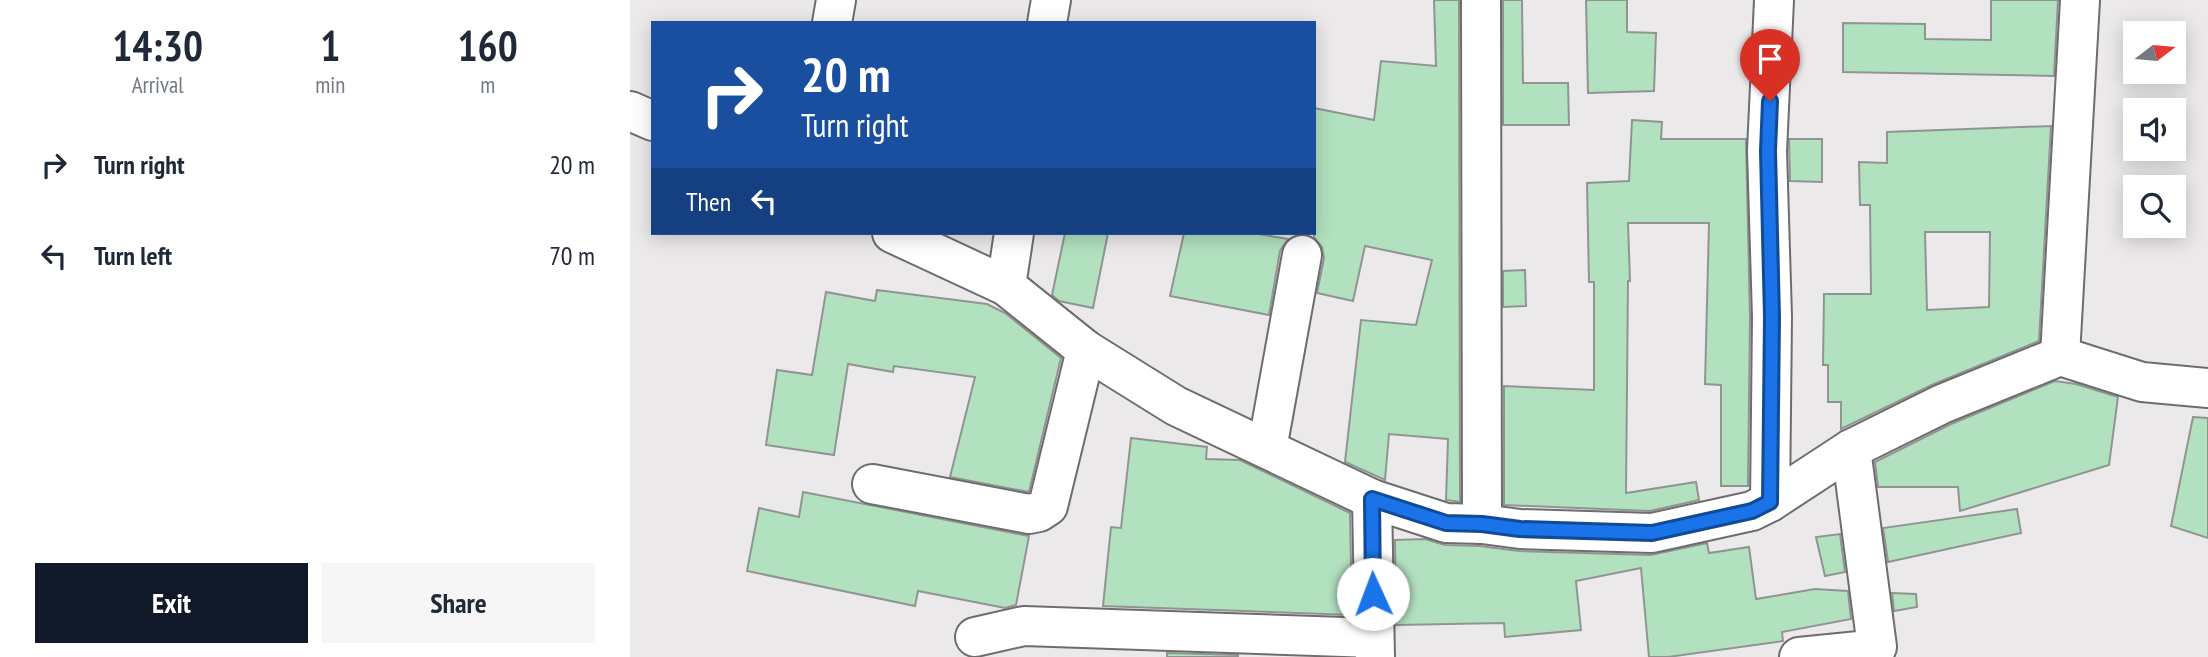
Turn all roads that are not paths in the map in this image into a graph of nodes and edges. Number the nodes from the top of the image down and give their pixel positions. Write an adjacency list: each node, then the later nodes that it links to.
1 (836, 0): 6 (street)
2 (1051, 0): 7 (street)
3 (1481, 0): 22 (street)
4 (1774, 0): 21 (street)
5 (2080, 0): 15 (street)
6 (832, 21)
7 (1047, 21)
8 (630, 111): 9 (street)
9 (651, 120)
10 (896, 235): 13 (street)
11 (1014, 235): 13 (street)
12 (1302, 255): 17 (street)
13 (1006, 286): 14 (street)
14 (1086, 350): 17 (street); 19 (street)
15 (2060, 356): 16 (street); 18 (street)
16 (2208, 388)
17 (1267, 449): 20 (street)
18 (1851, 449): 21 (street); 25 (street)
19 (872, 484)
20 (1372, 499): 22 (street); 24 (street)
21 (1770, 502): 22 (street)
22 (1482, 524)
23 (975, 638): 24 (street)
24 (1374, 648)
25 (1799, 657)

